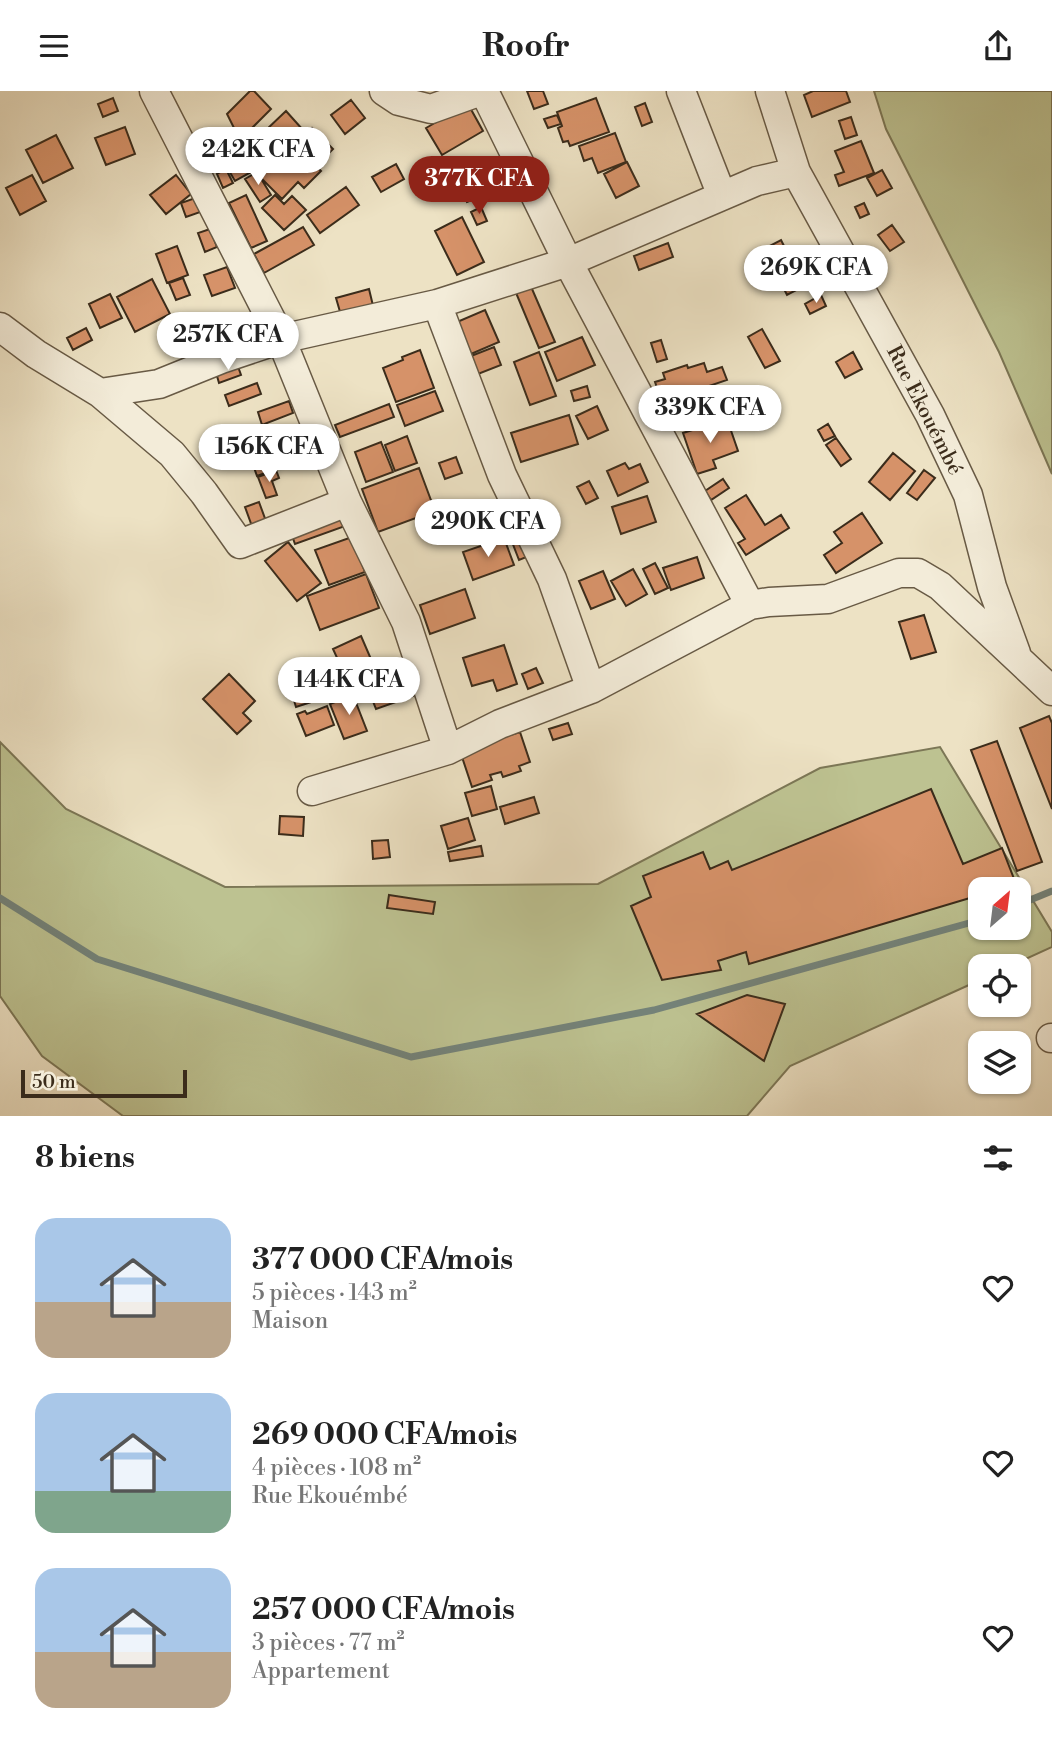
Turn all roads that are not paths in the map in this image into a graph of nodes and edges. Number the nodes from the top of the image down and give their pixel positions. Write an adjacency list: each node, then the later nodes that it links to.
1 (154, 91): 11 (street)
2 (384, 91): 3 (street)
3 (483, 91): 8 (street)
4 (681, 91): 7 (street)
5 (770, 91): 6 (street, Rue Ekouémbé)
6 (796, 172): 7 (street); 15 (street, Rue Ekouémbé)
7 (722, 196): 8 (street)
8 (568, 262): 9 (street); 14 (street)
9 (437, 304): 11 (street); 16 (street)
10 (0, 327): 12 (street)
11 (281, 339): 12 (street); 13 (street)
12 (100, 393): 13 (street)
13 (347, 502): 18 (street)
14 (750, 605): 15 (street); 16 (street)
15 (1018, 659): 17 (street, Rue Ekouémbé)
16 (591, 689): 18 (street)
17 (1052, 691)
18 (448, 750): 19 (street)
19 (312, 791)

